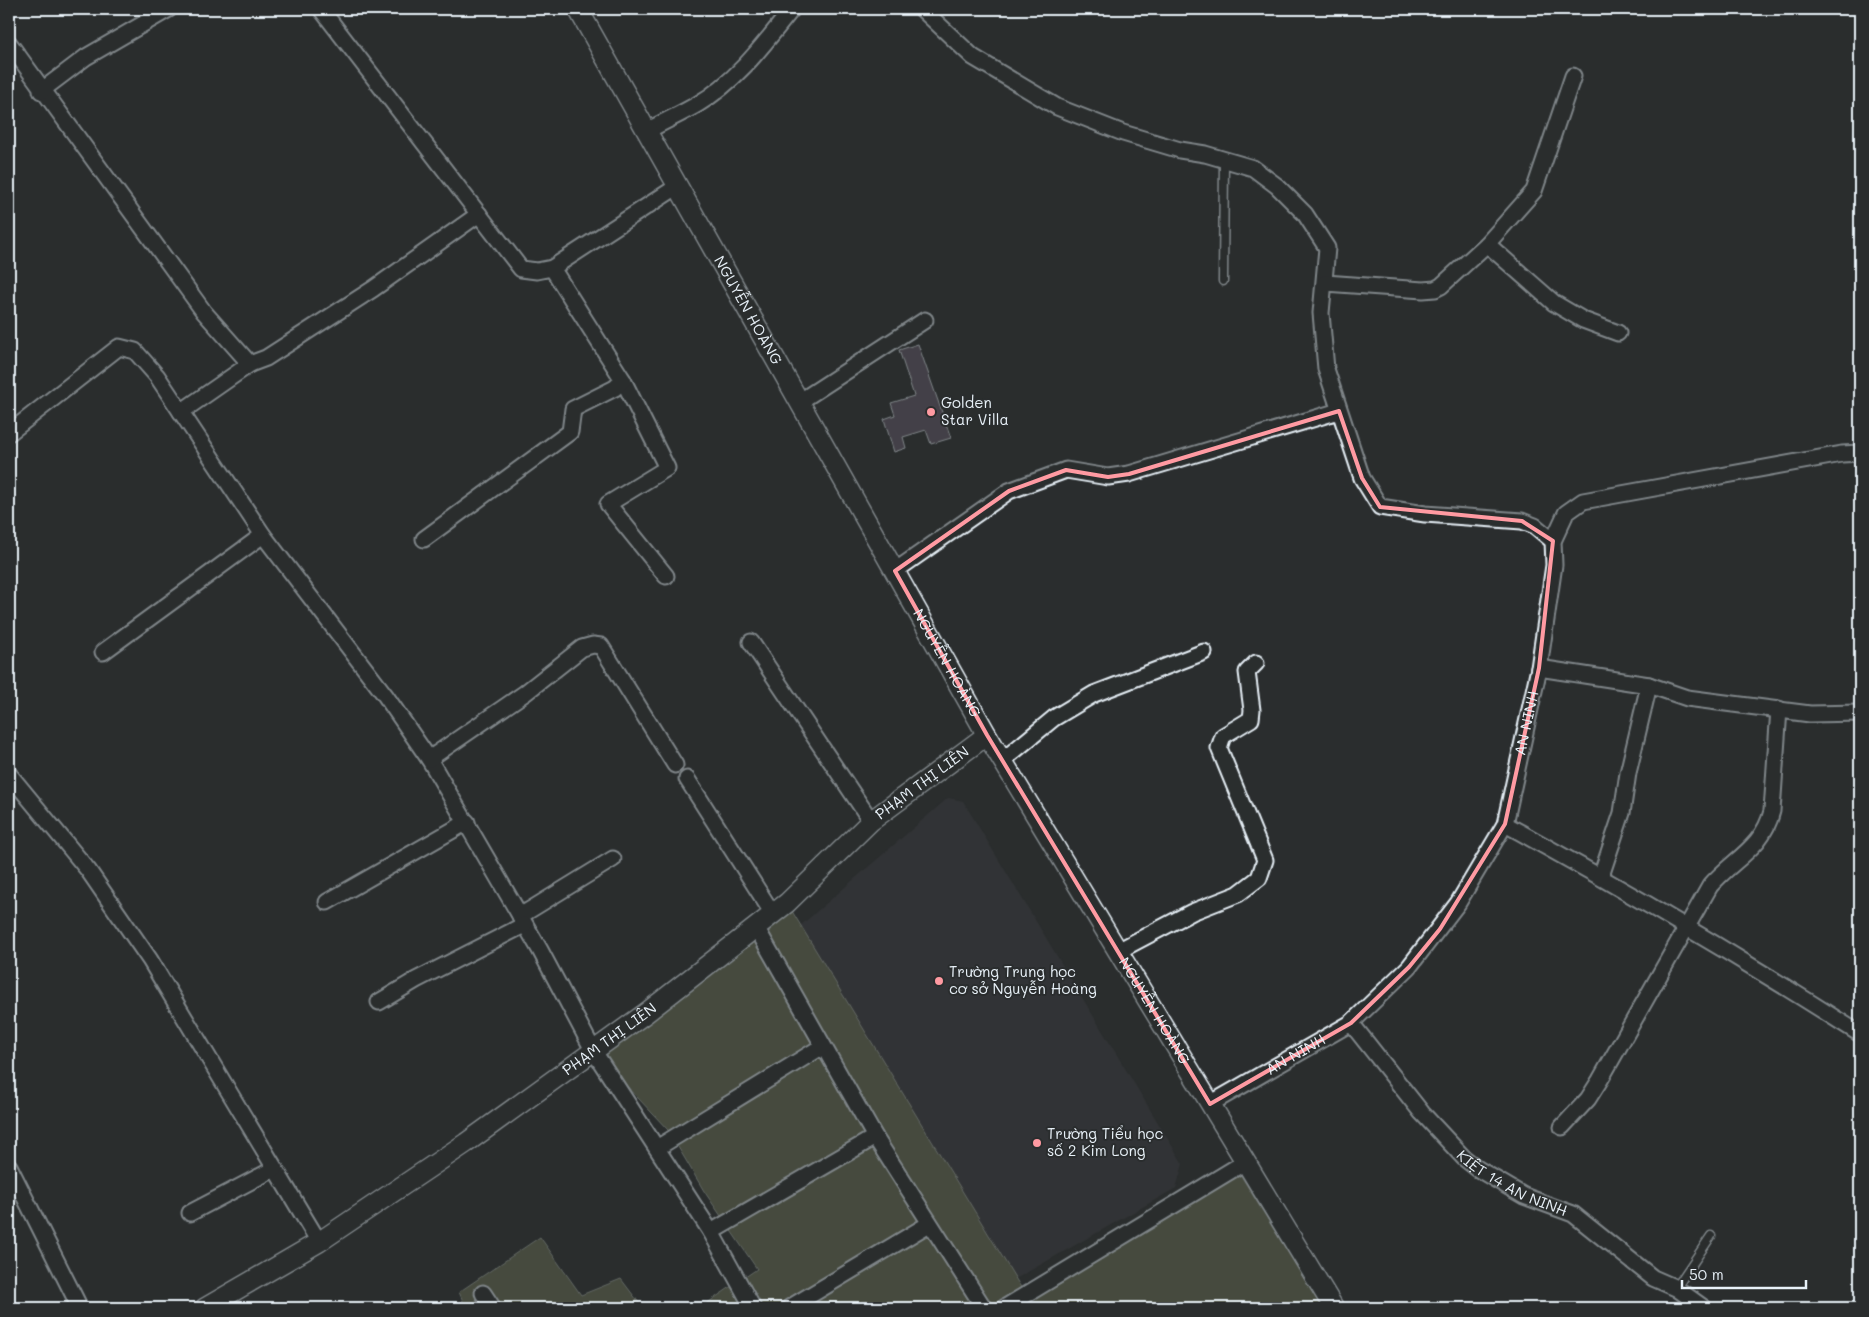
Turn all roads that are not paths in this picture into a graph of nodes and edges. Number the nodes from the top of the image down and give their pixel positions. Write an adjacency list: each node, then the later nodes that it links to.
1 (169, 9): 8 (street)
2 (321, 9): 12 (street)
3 (578, 9): 9 (street, NGUYỄN HOÀNG)
4 (792, 9): 9 (street)
5 (922, 9): 10 (street)
6 (9, 43): 8 (street)
7 (1573, 76): 13 (street)
8 (41, 91): 19 (street)
9 (647, 131): 11 (street, NGUYỄN HOÀNG)
10 (1224, 160): 15 (lane); 16 (street)
11 (678, 186): 14 (street); 21 (street, NGUYỄN HOÀNG)
12 (479, 214): 14 (street); 19 (street)
13 (1488, 244): 16 (street); 18 (street)
14 (552, 268): 20 (street)
15 (1223, 280)
16 (1325, 283): 22 (street)
17 (926, 320): 21 (street)
18 (1618, 333)
19 (250, 364): 23 (street)
20 (623, 380): 27 (street); 30 (street)
21 (800, 402): 29 (street, NGUYỄN HOÀNG)
22 (1339, 411): 28 (street); 29 (street)
23 (181, 412): 24 (street); 26 (street)
24 (9, 433)
25 (1860, 453): 28 (street, AN NINH)
26 (263, 535): 32 (street); 40 (street)
27 (424, 539)
28 (1553, 541): 35 (street, AN NINH)
29 (895, 572): 39 (street, NGUYỄN HOÀNG)
30 (666, 576)
31 (751, 642): 45 (street)
32 (103, 652)
33 (1204, 652): 41 (street)
34 (1256, 663): 55 (street)
35 (1539, 668): 36 (street); 47 (street, AN NINH)
36 (1648, 685): 37 (street); 49 (street)
37 (1779, 709): 38 (street); 54 (street)
38 (1860, 713)
39 (987, 735): 41 (street, NGUYỄN HOÀNG); 45 (street, PHẠM THỊ LIÊN)
40 (429, 759): 42 (street); 46 (street)
41 (1002, 761): 55 (street, NGUYỄN HOÀNG)
42 (675, 765)
43 (9, 774): 67 (street)
44 (687, 779): 51 (street)
45 (871, 821): 51 (street, PHẠM THỊ LIÊN)
46 (467, 822): 50 (street); 52 (street)
47 (1505, 824): 49 (street); 57 (street, AN NINH)
48 (612, 859): 52 (street)
49 (1601, 876): 54 (street)
50 (328, 902)
51 (773, 914): 53 (street, PHẠM THỊ LIÊN)
52 (522, 920): 56 (street); 60 (street)
53 (756, 927): 59 (street); 60 (street, PHẠM THỊ LIÊN)
54 (1687, 928): 58 (street); 62 (street)
55 (1118, 951): 61 (street, NGUYỄN HOÀNG)
56 (379, 1002)
57 (1351, 1023): 61 (street, AN NINH); 73 (street, KIỆT 14 AN NINH)
58 (1860, 1034)
59 (823, 1046): 63 (street); 64 (street)
60 (593, 1050): 64 (street); 72 (street, PHẠM THỊ LIÊN)
61 (1210, 1104): 65 (street, NGUYỄN HOÀNG)
62 (1562, 1127)
63 (875, 1137): 69 (street); 70 (street)
64 (658, 1148): 70 (street)
65 (1245, 1162): 81 (street); 82 (street, NGUYỄN HOÀNG)
66 (9, 1166): 75 (street)
67 (274, 1169): 68 (street); 72 (street)
68 (190, 1213)
69 (929, 1224): 79 (street); 80 (street)
70 (711, 1232): 78 (street)
71 (1711, 1236): 73 (lane)
72 (319, 1242): 76 (street, PHẠM THỊ LIÊN)
73 (1676, 1288): 83 (street, KIỆT 14 AN NINH)
74 (484, 1293): 77 (street)
75 (80, 1308)
76 (205, 1308)
77 (493, 1308)
78 (753, 1308)
79 (789, 1308)
80 (984, 1308)
81 (1004, 1308)
82 (1334, 1308)
83 (1704, 1308)

